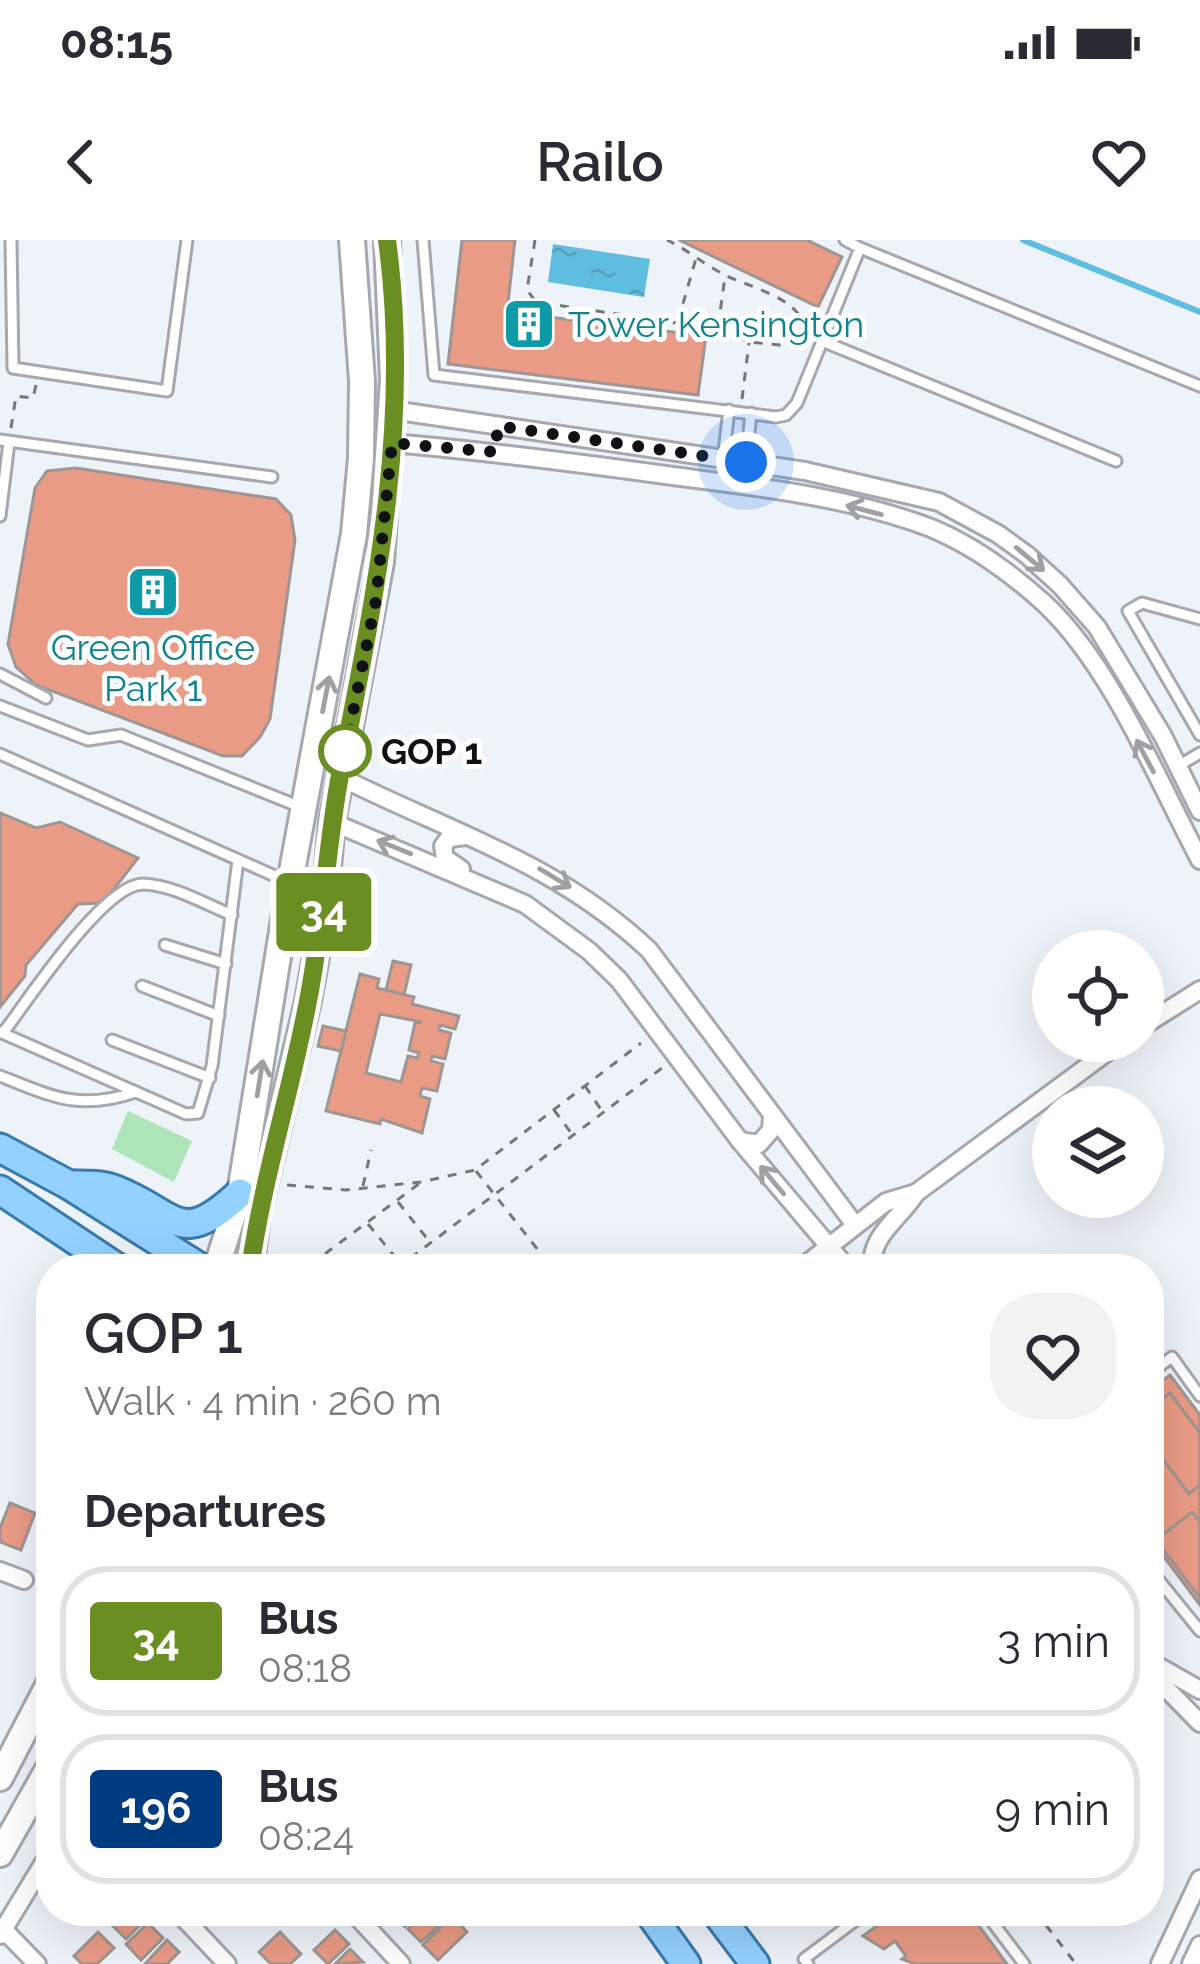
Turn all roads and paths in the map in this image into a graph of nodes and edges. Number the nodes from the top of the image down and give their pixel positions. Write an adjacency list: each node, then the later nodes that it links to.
1 (11, 240): 16 (lane)
2 (187, 240): 16 (lane)
3 (352, 240): 39 (main road, one-way to 3)
4 (387, 240): 18 (main road)
5 (423, 240): 19 (lane)
6 (536, 240): 12 (path)
7 (667, 240): 10 (path)
8 (845, 240): 9 (lane)
9 (860, 248): 15 (lane); 17 (lane)
10 (697, 255): 11 (path); 12 (path)
11 (725, 276): 13 (path); 14 (path)
12 (677, 323): 13 (path)
13 (718, 329): 14 (path)
14 (749, 341): 19 (path)
15 (822, 341): 19 (lane); 25 (lane)
16 (39, 372): 21 (path)
17 (1200, 386)
18 (392, 410): 20 (street); 22 (main road)
19 (740, 412): 24 (lane); 26 (lane)
20 (498, 426): 23 (street); 24 (street)
21 (4, 441): 27 (lane); 28 (lane)
22 (392, 443): 23 (street); 37 (main road)
23 (495, 452): 43 (street, one-way to 23)
24 (722, 459): 26 (street)
25 (1117, 461)
26 (746, 462): 36 (street, one-way to 36)
27 (272, 477)
28 (0, 510)
29 (1200, 619): 33 (lane)
30 (0, 674): 31 (lane)
31 (46, 698)
32 (0, 706): 39 (lane)
33 (1200, 735)
34 (1200, 753): 36 (lane)
35 (0, 754): 42 (lane)
36 (1178, 766): 38 (street)
37 (340, 777): 40 (main road); 41 (street)
38 (1197, 799)
39 (303, 808): 44 (main road)
40 (332, 822): 45 (street, one-way to 40); 75 (main road)
41 (467, 836): 45 (street); 66 (street, one-way to 66)
42 (238, 860): 44 (lane); 46 (lane)
43 (1200, 860)
44 (290, 883): 75 (main road, one-way to 44)
45 (486, 887): 55 (street)
46 (232, 915): 48 (lane); 56 (lane)
47 (165, 945): 48 (lane)
48 (226, 964): 54 (lane)
49 (1200, 974): 52 (street)
50 (142, 986): 54 (lane)
51 (1200, 990): 52 (street)
52 (1170, 1006): 53 (street)
53 (1164, 1010)
54 (219, 1016): 61 (lane)
55 (656, 1031): 58 (street); 62 (path)
56 (1, 1032): 63 (lane)
57 (112, 1040): 61 (lane)
58 (676, 1058): 65 (path); 68 (street)
59 (1094, 1062): 77 (street)
60 (0, 1076): 63 (lane)
61 (210, 1078): 63 (lane)
62 (585, 1086): 64 (path); 65 (path)
63 (136, 1092)
64 (554, 1110): 67 (path); 71 (path)
65 (603, 1113): 67 (path)
66 (772, 1117): 68 (street); 81 (street)
67 (573, 1136): 78 (path)
68 (740, 1141): 83 (street, one-way to 68)
69 (0, 1148): 73 (main road)
70 (371, 1150): 74 (path)
71 (475, 1170): 72 (path); 78 (path)
72 (421, 1182): 74 (path); 79 (path)
73 (69, 1185): 75 (main road); 85 (main road)
74 (363, 1188): 75 (path)
75 (252, 1189): 86 (main road); 87 (main road)
76 (0, 1190): 84 (main road)
77 (916, 1193): 81 (street); 94 (street)
78 (495, 1194): 82 (path); 91 (path)
79 (397, 1200): 80 (path); 82 (path)
80 (367, 1222): 88 (path); 89 (path)
81 (855, 1225): 83 (street)
82 (430, 1243): 90 (path)
83 (829, 1246): 92 (street); 93 (street)
84 (96, 1254)
85 (178, 1254)
86 (223, 1254)
87 (250, 1254)
88 (327, 1254)
89 (389, 1254)
90 (415, 1254)
91 (541, 1254)
92 (819, 1254)
93 (836, 1254)
94 (871, 1254)
95 (1164, 1363): 96 (lane)
96 (1200, 1396)
97 (0, 1570): 98 (street)
98 (24, 1580)
99 (1164, 1588): 100 (lane)
100 (1200, 1631)
101 (1164, 1669): 103 (street)
102 (1164, 1686): 105 (street)
103 (1200, 1690)
104 (36, 1709): 106 (main road)
105 (1200, 1723)
106 (0, 1778)
107 (36, 1790): 108 (main road)
108 (0, 1854)
109 (36, 1876): 118 (street)
110 (1200, 1879): 128 (street)
111 (191, 1926): 121 (street)
112 (366, 1926): 122 (street)
113 (659, 1926): 123 (main road)
114 (726, 1926): 124 (main road)
115 (848, 1926): 125 (lane)
116 (995, 1926): 126 (lane)
117 (1047, 1926): 127 (path)
118 (2, 1932): 120 (street)
119 (1200, 1945): 129 (street)
120 (38, 1964)
121 (227, 1964)
122 (401, 1964)
123 (686, 1964)
124 (755, 1964)
125 (808, 1964)
126 (1024, 1964)
127 (1076, 1964)
128 (1160, 1964)
129 (1191, 1964)

